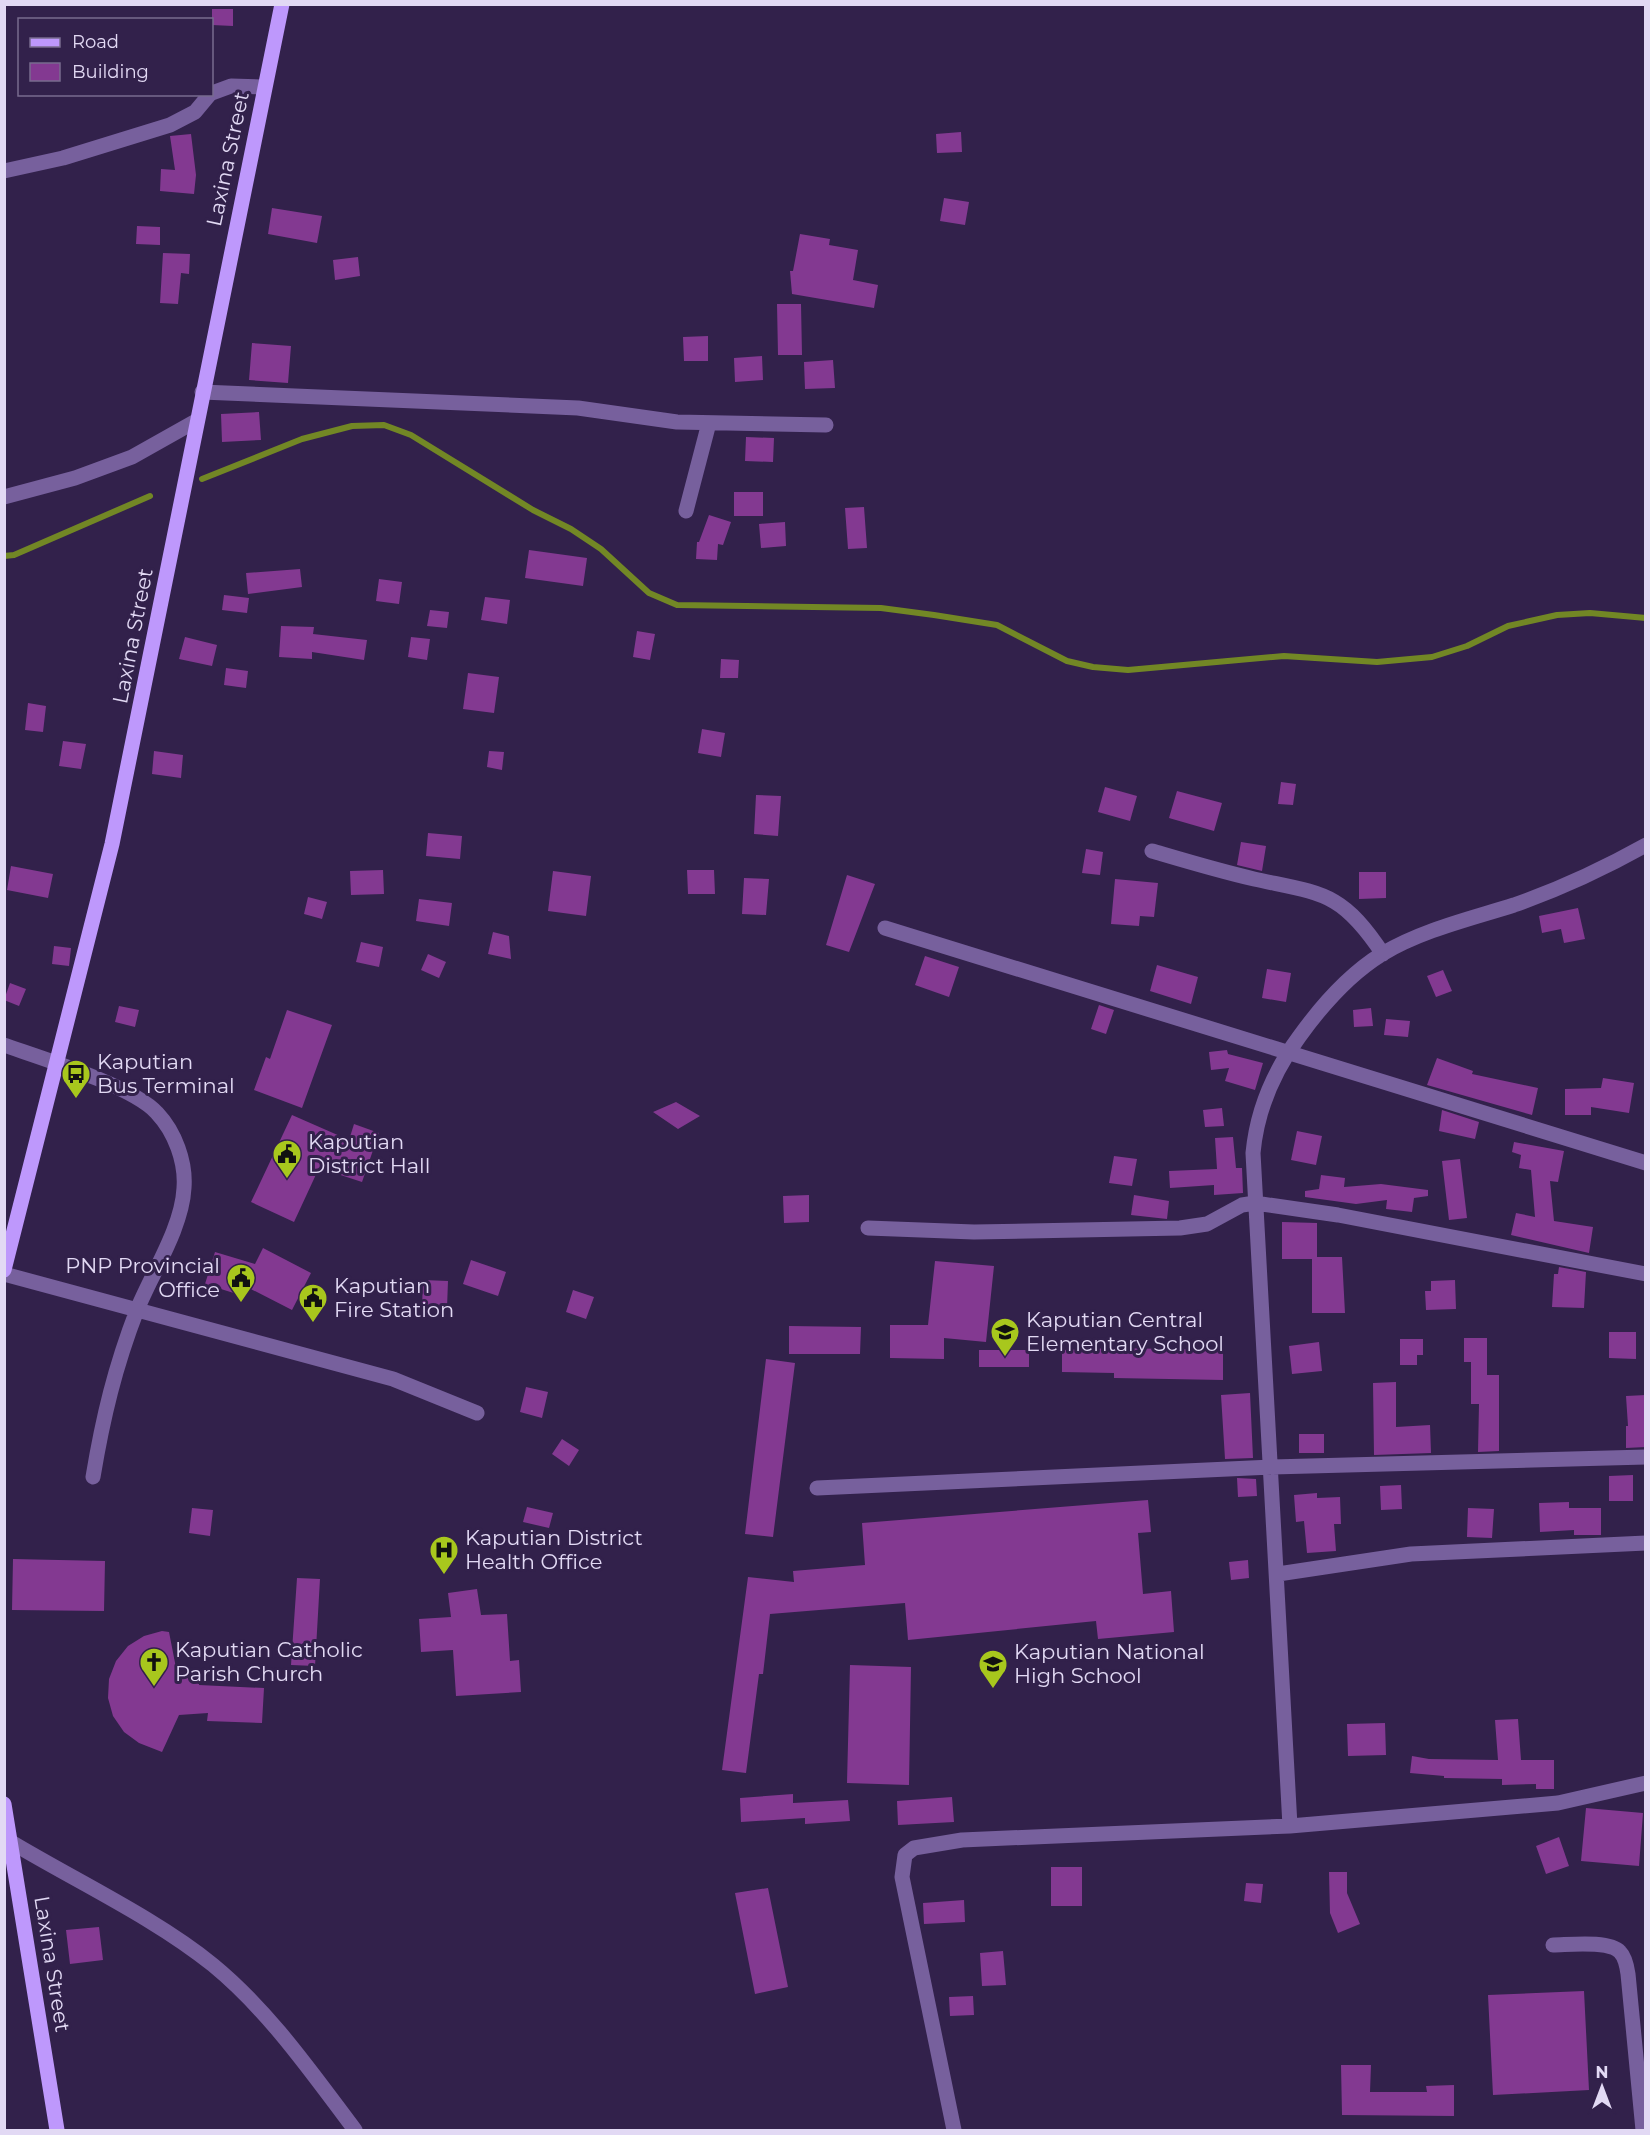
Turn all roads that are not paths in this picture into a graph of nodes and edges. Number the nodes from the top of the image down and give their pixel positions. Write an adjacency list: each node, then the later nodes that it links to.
1 (282, 4): 2 (main road, Laxina Street)
2 (264, 87): 3 (street); 6 (main road, Laxina Street)
3 (213, 93)
4 (209, 96): 5 (street)
5 (4, 171)
6 (202, 392): 7 (main road, Laxina Street); 8 (street)
7 (196, 421): 10 (street); 18 (main road, Laxina Street)
8 (709, 423): 9 (street); 11 (street)
9 (826, 425)
10 (4, 497)
11 (686, 511)
12 (1646, 845): 15 (street)
13 (1152, 851): 15 (street)
14 (885, 928): 17 (street)
15 (1383, 954): 17 (street)
16 (4, 1045): 18 (street)
17 (1287, 1053): 19 (street); 20 (street)
18 (58, 1065): 22 (main road, Laxina Street); 24 (street)
19 (1646, 1163)
20 (1256, 1203): 21 (street); 23 (street); 27 (street)
21 (868, 1228)
22 (4, 1272): 24 (street)
23 (1646, 1274)
24 (137, 1309): 25 (street); 28 (street)
25 (477, 1413)
26 (1646, 1457): 27 (street)
27 (1272, 1467): 29 (street); 31 (street)
28 (93, 1477)
29 (817, 1488)
30 (1646, 1544): 31 (street)
31 (1278, 1574): 34 (street)
32 (1646, 1783): 34 (street)
33 (4, 1804): 35 (main road, Laxina Street)
34 (1290, 1826): 39 (street)
35 (11, 1842): 37 (main road, Laxina Street); 38 (street)
36 (1552, 1945): 40 (street)
37 (57, 2130)
38 (355, 2130)
39 (954, 2130)
40 (1642, 2130)

